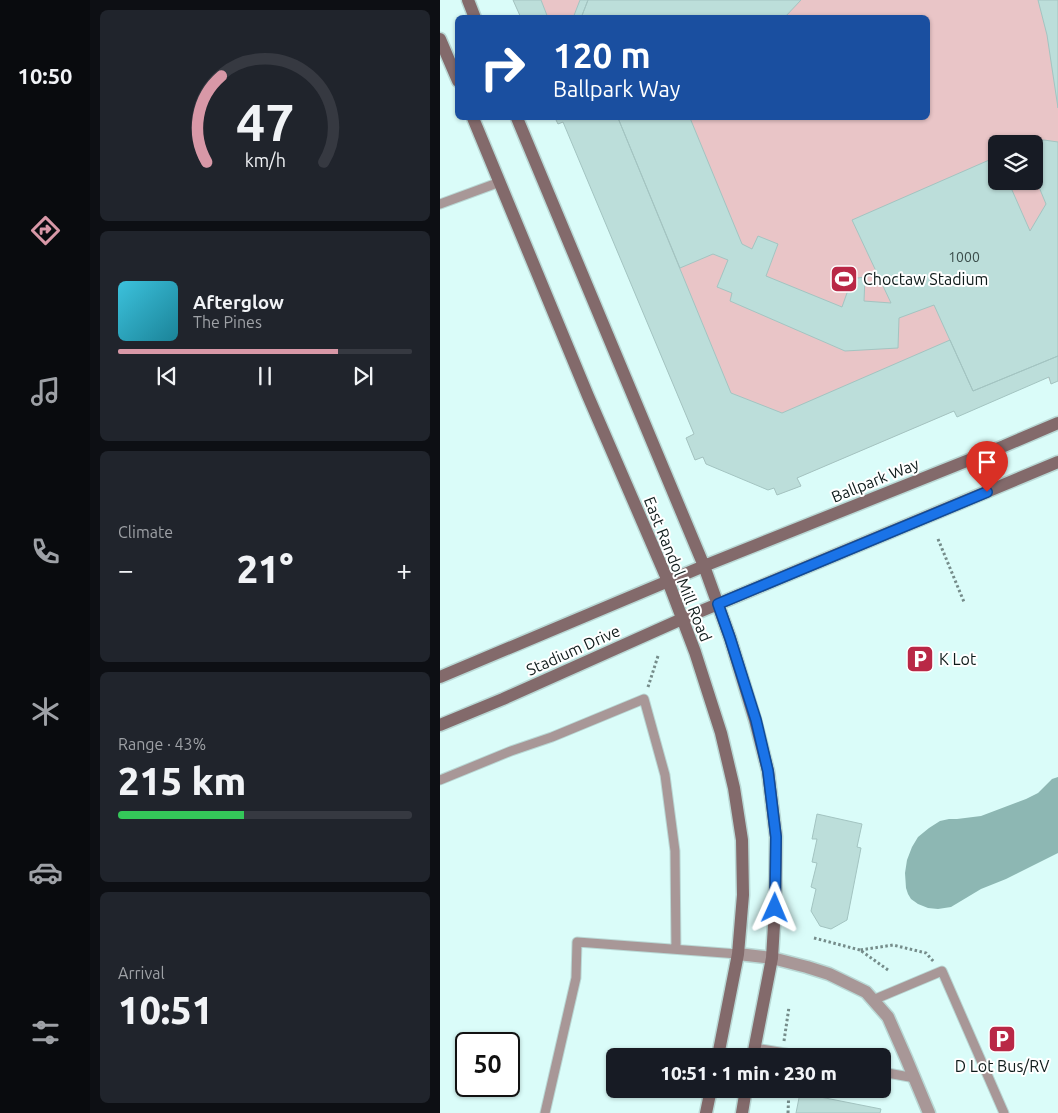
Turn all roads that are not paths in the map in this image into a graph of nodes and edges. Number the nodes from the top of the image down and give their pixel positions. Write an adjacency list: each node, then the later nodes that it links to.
1 (468, 0): 2 (main road)
2 (474, 15)
3 (440, 39): 4 (main road)
4 (455, 74)
5 (474, 120): 7 (main road, East Randol Mill Road)
6 (518, 120): 11 (main road, East Randol Mill Road)
7 (500, 182): 8 (lane); 12 (main road, East Randol Mill Road)
8 (440, 204)
9 (1058, 423): 11 (main road, Ballpark Way)
10 (1058, 462): 13 (main road)
11 (704, 566): 12 (main road, Stadium Drive); 13 (main road, East Randol Mill Road)
12 (668, 581): 14 (main road, East Randol Mill Road); 15 (main road, Stadium Drive)
13 (718, 604): 14 (main road, Stadium Drive); 20 (main road, East Randol Mill Road)
14 (682, 618): 16 (main road, Stadium Drive); 19 (main road, East Randol Mill Road)
15 (440, 677)
16 (440, 725)
17 (440, 780): 18 (lane)
18 (676, 949): 19 (lane); 28 (lane)
19 (738, 954): 20 (street); 22 (main road, East Randol Mill Road)
20 (772, 958): 21 (street); 23 (main road, East Randol Mill Road)
21 (873, 1000): 25 (street); 32 (lane)
22 (720, 1048)
23 (755, 1048)
24 (891, 1074): 25 (lane)
25 (915, 1078): 31 (street)
26 (709, 1098): 29 (main road)
27 (744, 1098): 30 (main road)
28 (545, 1113)
29 (706, 1113)
30 (742, 1113)
31 (929, 1113)
32 (1004, 1113)

